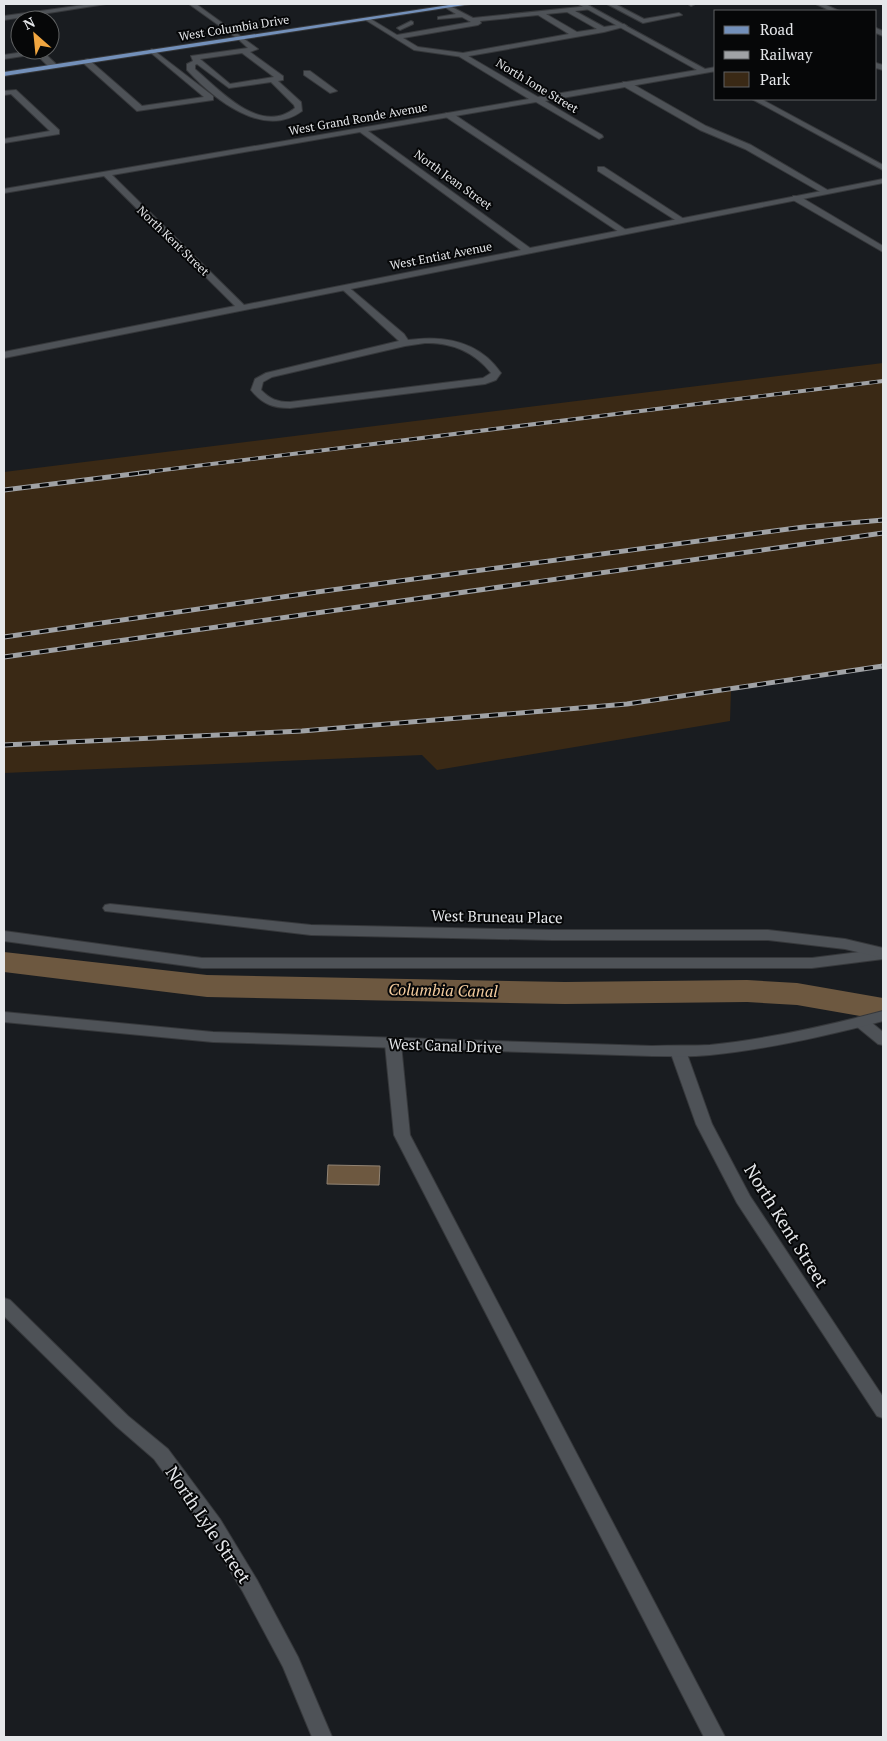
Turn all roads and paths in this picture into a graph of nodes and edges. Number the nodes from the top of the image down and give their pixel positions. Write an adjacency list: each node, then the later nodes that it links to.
1 (103, 4): 9 (street)
2 (192, 4): 27 (street)
3 (468, 4): 7 (main road, West Columbia Drive)
4 (581, 4): 8 (street)
5 (610, 4): 14 (street)
6 (820, 4): 10 (street)
7 (448, 7): 15 (street); 16 (main road, West Columbia Drive)
8 (589, 8): 11 (street); 20 (street)
9 (60, 10)
10 (834, 10)
11 (569, 11): 12 (street); 23 (street)
12 (556, 13): 13 (street); 18 (street)
13 (540, 14): 15 (street); 25 (street)
14 (679, 15)
15 (467, 18): 17 (street); 26 (street)
16 (367, 19): 22 (street); 27 (main road, West Columbia Drive)
17 (442, 20)
18 (573, 22)
19 (413, 24): 22 (street)
20 (624, 26): 23 (street); 36 (street)
21 (582, 27): 24 (street)
22 (385, 30): 26 (street)
23 (604, 30): 24 (street)
24 (590, 32): 25 (street)
25 (576, 35): 30 (street)
26 (395, 37): 30 (street)
27 (240, 38): 28 (street); 29 (main road, West Columbia Drive)
28 (244, 50): 33 (street); 40 (street)
29 (152, 51): 32 (main road, West Columbia Drive); 32 (street)
30 (463, 54): 46 (street, North Ione Street)
31 (4, 57): 34 (street)
32 (84, 61): 34 (main road, West Columbia Drive)
33 (198, 61): 40 (street); 40 (street)
34 (53, 66): 38 (main road, West Columbia Drive)
35 (714, 69): 36 (street, West Grand Ronde Avenue)
36 (705, 71): 39 (street); 42 (street, West Grand Ronde Avenue)
37 (307, 73): 43 (street)
38 (4, 74)
39 (714, 76)
40 (272, 79)
41 (4, 83): 44 (street)
42 (626, 84): 46 (street, West Grand Ronde Avenue); 57 (street)
43 (332, 91)
44 (13, 92): 45 (street); 51 (street)
45 (4, 93)
46 (537, 100): 48 (street, West Grand Ronde Avenue); 50 (street, North Ione Street)
47 (758, 100): 52 (street)
48 (449, 114): 49 (street, West Grand Ronde Avenue); 60 (street)
49 (362, 130): 54 (street, West Grand Ronde Avenue); 62 (street, North Jean Street)
50 (599, 137)
51 (4, 141)
52 (883, 168)
53 (602, 169): 59 (street)
54 (105, 173): 56 (street, West Grand Ronde Avenue); 64 (street, North Kent Street)
55 (883, 181): 57 (street, West Entiat Avenue)
56 (4, 191)
57 (827, 192): 58 (street, West Entiat Avenue)
58 (796, 198): 59 (street, West Entiat Avenue); 61 (street)
59 (683, 220): 60 (street, West Entiat Avenue)
60 (625, 232): 62 (street, West Entiat Avenue)
61 (883, 249)
62 (528, 251): 63 (street, West Entiat Avenue)
63 (346, 288): 64 (street, West Entiat Avenue); 65 (street)
64 (242, 308): 66 (street, West Entiat Avenue)
65 (405, 343): 65 (street)
66 (4, 356)
67 (110, 908): 69 (street, West Bruneau Place)
68 (4, 936): 69 (street)
69 (883, 954)
70 (4, 1017): 73 (street, West Canal Drive)
71 (873, 1018): 72 (street); 74 (street, West Canal Drive)
72 (883, 1040)
73 (393, 1044): 74 (street, West Canal Drive); 78 (street)
74 (678, 1051): 76 (street, North Kent Street)
75 (4, 1305): 77 (street, North Lyle Street)
76 (883, 1412)
77 (322, 1737)
78 (714, 1737)

